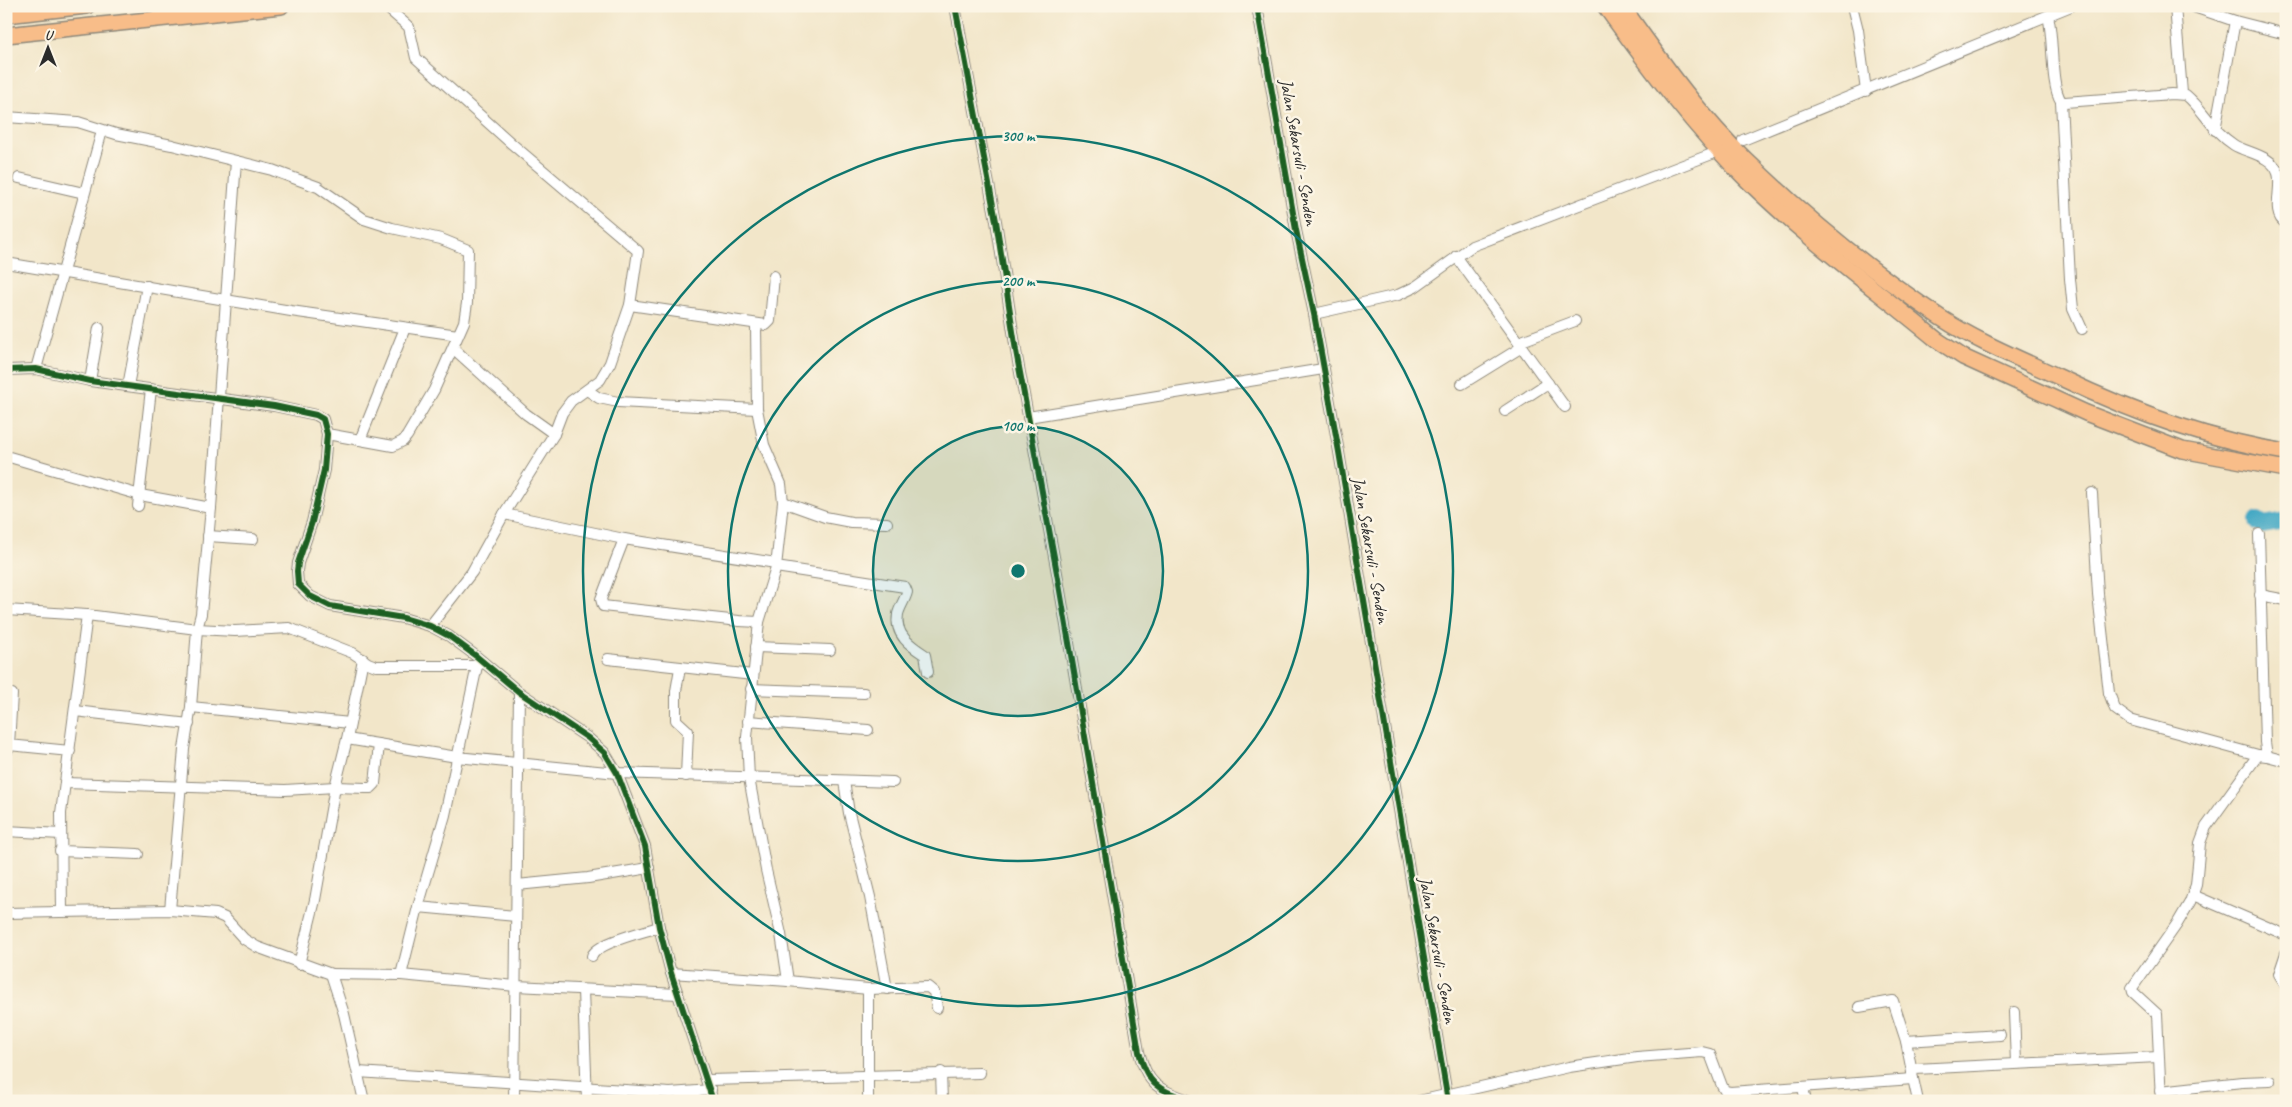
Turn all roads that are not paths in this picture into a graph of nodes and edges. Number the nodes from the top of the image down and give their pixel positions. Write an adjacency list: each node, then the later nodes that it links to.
1 (87, 6): 15 (highway)
2 (282, 6): 19 (highway)
3 (385, 6): 39 (street)
4 (955, 6): 62 (street)
5 (1257, 6): 40 (street, Jalan Sekarsuli - Senden)
6 (1596, 6): 20 (highway)
7 (1605, 6): 20 (highway)
8 (1622, 6): 20 (highway)
9 (1629, 6): 20 (highway)
10 (1852, 6): 21 (street)
11 (2071, 6): 16 (street)
12 (2174, 6): 22 (street)
13 (2190, 6): 14 (street)
14 (2207, 9): 17 (street)
15 (6, 14)
16 (2048, 16): 21 (street); 23 (street)
17 (2234, 22): 18 (street); 25 (street)
18 (2286, 34)
19 (6, 35)
20 (1650, 58): 66 (highway); 68 (highway)
21 (1866, 91): 27 (street)
22 (2182, 93): 23 (street); 25 (street)
23 (2061, 101): 45 (street)
24 (6, 117): 26 (street)
25 (2215, 130): 32 (street)
26 (102, 131): 29 (street); 31 (street)
27 (1743, 140)
28 (1712, 154): 33 (street)
29 (236, 161): 38 (street); 46 (street)
30 (19, 178): 31 (street)
31 (84, 194): 35 (street)
32 (2286, 223)
33 (1456, 256): 40 (street); 47 (street)
34 (6, 263): 35 (street)
35 (62, 271): 37 (street); 49 (street)
36 (774, 276): 42 (street)
37 (147, 286): 38 (street); 55 (street)
38 (226, 300): 44 (street); 58 (street)
39 (630, 305): 42 (street); 57 (street)
40 (1314, 314): 50 (street, Jalan Sekarsuli - Senden)
41 (1575, 321): 47 (street)
42 (756, 325): 60 (street)
43 (99, 328): 52 (street)
44 (405, 328): 46 (street); 65 (street)
45 (2082, 329)
46 (458, 335): 48 (street)
47 (1520, 345): 53 (street); 54 (street)
48 (454, 349): 64 (street); 65 (street)
49 (36, 369): 51 (street); 52 (street)
50 (1323, 369): 62 (street); 168 (street, Jalan Sekarsuli - Senden)
51 (6, 370)
52 (90, 381): 55 (street)
53 (1548, 383): 59 (street); 61 (street)
54 (1462, 384)
55 (128, 386): 56 (street)
56 (151, 390): 58 (street); 70 (street)
57 (587, 390): 60 (street); 64 (street)
58 (219, 398): 63 (street); 73 (street)
59 (1565, 407)
60 (757, 409): 71 (street)
61 (1505, 411)
62 (1028, 417): 174 (street)
63 (327, 434): 65 (street); 86 (street)
64 (554, 434): 74 (street)
65 (360, 440)
66 (2286, 452)
67 (6, 456): 70 (street)
68 (2286, 469)
69 (2092, 493): 110 (street)
70 (140, 495): 72 (street); 73 (street)
71 (784, 502): 75 (street); 80 (street)
72 (138, 506)
73 (211, 508): 77 (street)
74 (504, 514): 79 (street); 86 (street)
75 (887, 523)
76 (2258, 534): 81 (street)
77 (208, 536): 78 (street); 87 (street)
78 (253, 539)
79 (624, 539): 80 (street); 85 (street)
80 (776, 565): 85 (street); 94 (street)
81 (2260, 595): 82 (street); 110 (street)
82 (2286, 600)
83 (6, 610): 84 (street)
84 (87, 615): 87 (street); 101 (street)
85 (760, 622): 88 (street)
86 (430, 626): 92 (street)
87 (197, 629): 90 (street); 100 (street)
88 (756, 647): 89 (street); 95 (street)
89 (830, 650)
90 (363, 659): 92 (street); 103 (street)
91 (608, 659): 93 (street)
92 (480, 664): 97 (street); 111 (street)
93 (680, 668): 95 (street); 115 (street)
94 (928, 672)
95 (753, 675): 96 (street)
96 (751, 689): 98 (street); 102 (street)
97 (519, 692): 113 (street); 114 (street)
98 (864, 693)
99 (12, 694): 108 (street)
100 (191, 707): 103 (street); 104 (street)
101 (75, 711): 104 (street); 109 (street)
102 (748, 721): 105 (street); 116 (street)
103 (350, 723): 106 (street)
104 (189, 724): 121 (street)
105 (868, 730)
106 (347, 739): 107 (street); 120 (street)
107 (379, 744): 111 (street); 120 (street)
108 (7, 748): 109 (street)
109 (70, 751): 119 (street)
110 (2262, 755): 112 (street); 128 (street)
111 (457, 757): 113 (street); 129 (street)
112 (2286, 761)
113 (517, 763): 114 (street); 127 (street)
114 (617, 773): 115 (street); 126 (street)
115 (686, 776): 116 (street)
116 (749, 778): 117 (street); 142 (street)
117 (844, 780): 118 (street); 146 (street)
118 (893, 782)
119 (65, 783): 121 (street); 123 (street)
120 (335, 787): 121 (street); 138 (street)
121 (182, 788): 130 (street)
122 (6, 830): 123 (street)
123 (61, 834): 124 (street)
124 (60, 851): 125 (street); 131 (street)
125 (138, 854)
126 (649, 868): 127 (street); 134 (street)
127 (516, 885): 133 (street)
128 (2193, 895): 135 (street); 154 (street)
129 (418, 907): 133 (street); 141 (street)
130 (170, 910): 131 (street); 138 (street)
131 (62, 912): 132 (street)
132 (6, 913)
133 (516, 916): 144 (street)
134 (659, 927): 137 (street); 140 (street)
135 (2286, 935)
136 (2286, 952): 143 (street)
137 (592, 956)
138 (299, 964): 139 (street)
139 (331, 974): 141 (street); 156 (street)
140 (672, 974): 142 (street); 148 (street)
141 (402, 975): 144 (street)
142 (788, 981): 145 (street)
143 (2286, 985)
144 (516, 986): 147 (street); 162 (street)
145 (868, 989): 146 (street); 159 (street)
146 (888, 989): 150 (street)
147 (583, 990): 148 (street); 163 (street)
148 (678, 994): 165 (street)
149 (1859, 1007): 153 (street)
150 (937, 1008)
151 (2014, 1012): 155 (street)
152 (2000, 1035): 153 (street)
153 (1906, 1041): 160 (street)
154 (2158, 1057): 155 (street); 167 (street)
155 (2016, 1063): 160 (street)
156 (358, 1072): 162 (street); 169 (street)
157 (941, 1072): 158 (street); 159 (street); 173 (street)
158 (980, 1073)
159 (869, 1074): 165 (street); 172 (street)
160 (1913, 1076): 164 (street); 177 (street)
161 (2270, 1081): 167 (street)
162 (515, 1082): 163 (street); 170 (street)
163 (586, 1087): 165 (street); 171 (street)
164 (1803, 1088): 166 (street); 176 (street)
165 (711, 1090)
166 (1727, 1096): 168 (street)
167 (2161, 1096)
168 (1447, 1097): 175 (street)
169 (364, 1101)
170 (514, 1101)
171 (587, 1101)
172 (868, 1101)
173 (942, 1101)
174 (1191, 1101)
175 (1419, 1101)
176 (1806, 1101)
177 (1918, 1101)

